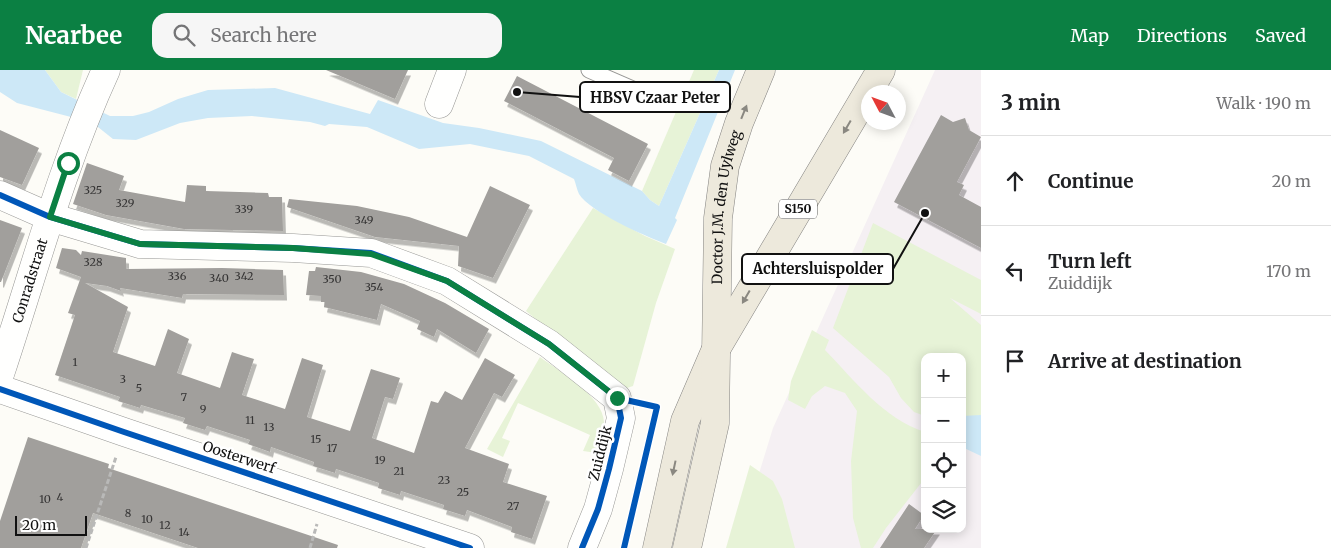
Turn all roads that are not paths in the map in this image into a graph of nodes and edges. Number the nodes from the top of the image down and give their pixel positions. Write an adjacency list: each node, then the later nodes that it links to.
1 (106, 70): 9 (street, Conradstraat)
2 (452, 70): 7 (street)
3 (589, 70): 6 (lane)
4 (761, 70): 10 (main road, Doctor J.M. den Uylweg / S150, one-way to 4)
5 (880, 70): 10 (main road, Doctor J.M. den Uylweg / S150, one-way to 10)
6 (658, 100)
7 (438, 104)
8 (0, 195): 9 (street, Zuiddijk)
9 (50, 217): 11 (street, Conradstraat); 14 (street, Zuiddijk)
10 (716, 349): 15 (main road, Doctor J.M. den Uylweg / S150, one-way to 15); 16 (main road, Doctor J.M. den Uylweg / S150)
11 (2, 363)
12 (0, 389): 13 (street, Oosterwerf)
13 (470, 548)
14 (582, 548)
15 (657, 548)
16 (687, 548)

